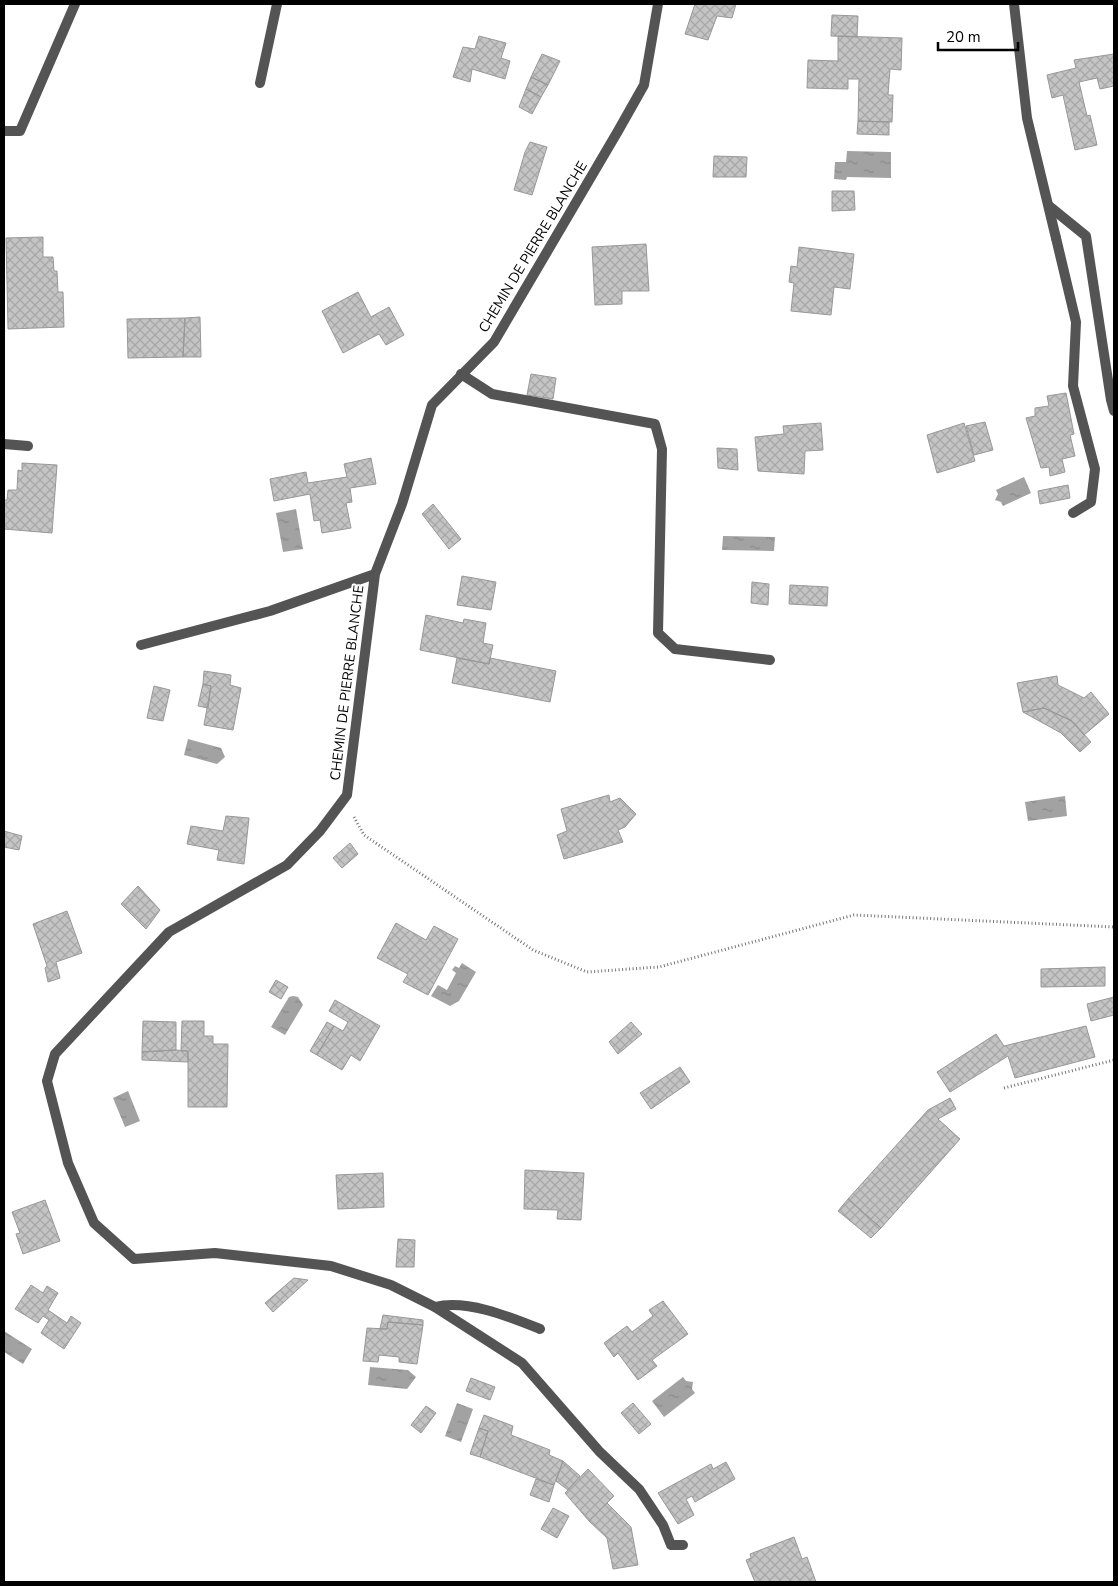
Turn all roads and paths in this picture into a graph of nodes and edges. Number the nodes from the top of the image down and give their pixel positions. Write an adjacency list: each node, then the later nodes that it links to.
1 (75, 4): 6 (street)
2 (277, 4): 5 (street)
3 (658, 4): 8 (street, CHEMIN DE PIERRE BLANCHE)
4 (1014, 4): 7 (street)
5 (260, 83)
6 (4, 131)
7 (1049, 206): 9 (street); 12 (street)
8 (461, 374): 13 (street, CHEMIN DE PIERRE BLANCHE); 15 (street)
9 (1114, 411)
10 (4, 444): 11 (street)
11 (28, 446)
12 (1073, 513)
13 (375, 574): 14 (street, CHEMIN DE PIERRE BLANCHE); 16 (street, CHEMIN DE PIERRE BLANCHE)
14 (141, 645)
15 (770, 660)
16 (347, 795): 17 (path); 20 (street, CHEMIN DE PIERRE BLANCHE)
17 (1114, 927)
18 (1114, 1060): 19 (path)
19 (1004, 1088)
20 (435, 1307): 21 (street); 22 (street, CHEMIN DE PIERRE BLANCHE)
21 (540, 1329)
22 (684, 1546)

